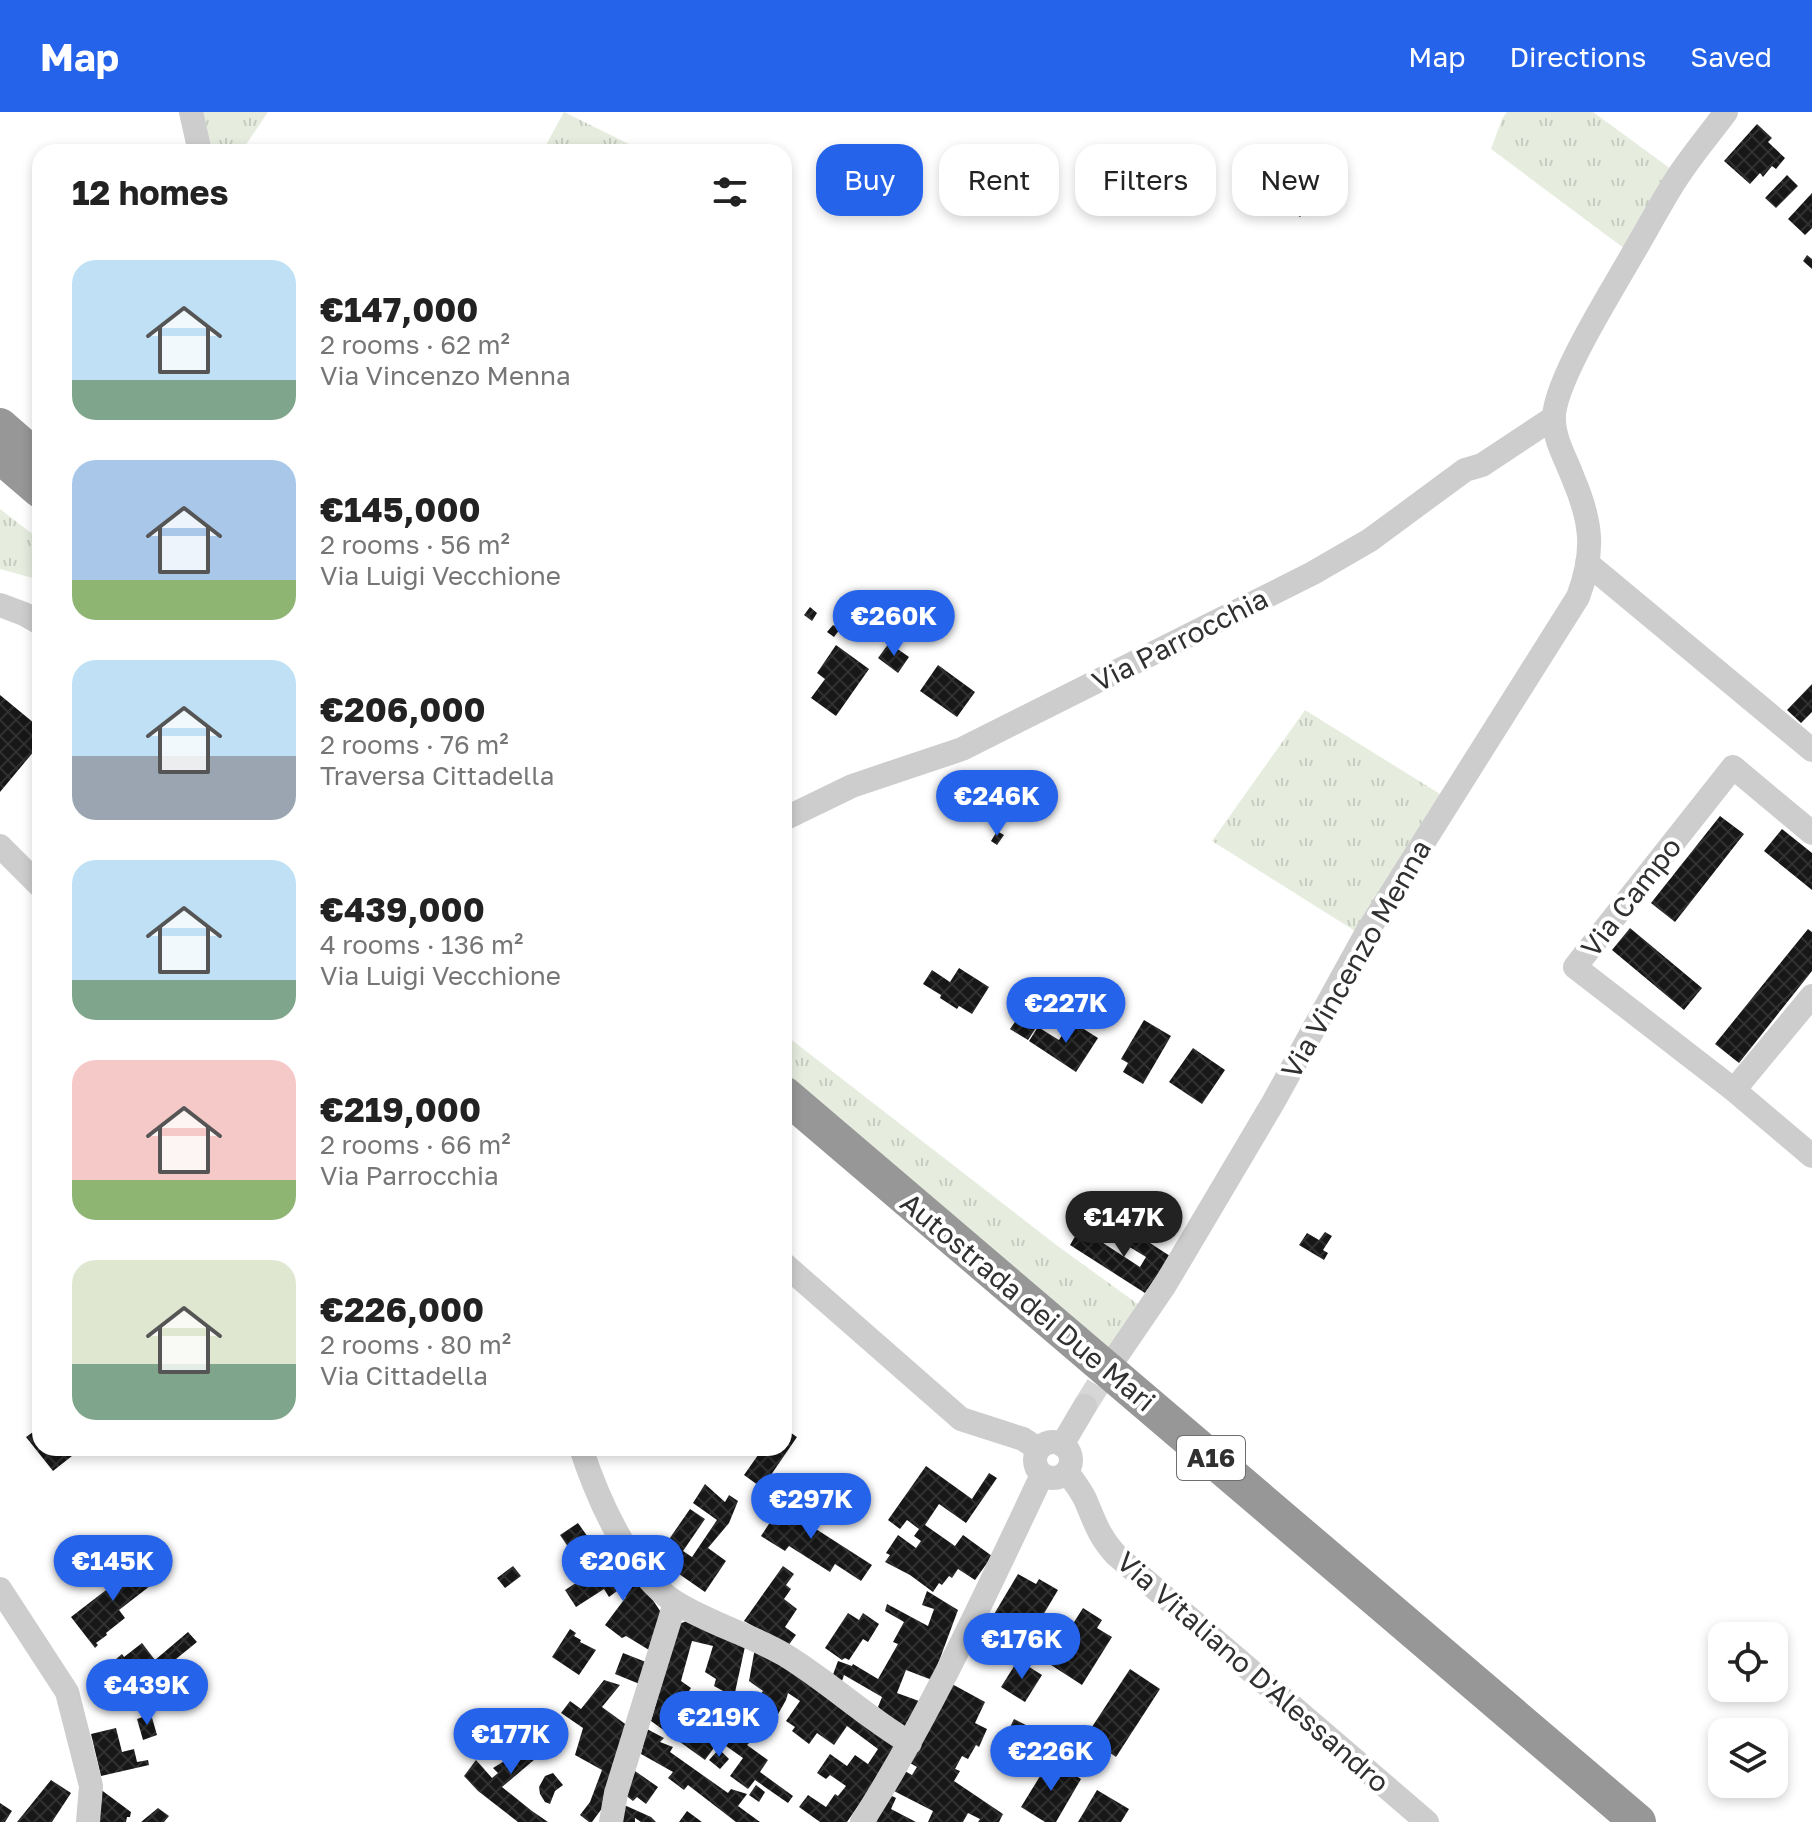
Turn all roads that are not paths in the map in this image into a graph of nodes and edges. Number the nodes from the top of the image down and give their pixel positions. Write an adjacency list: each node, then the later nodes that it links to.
1 (191, 112): 3 (street)
2 (1726, 112): 4 (street)
3 (198, 144)
4 (1553, 418): 11 (street); 15 (street, Via Parrocchia)
5 (0, 426): 6 (highway)
6 (32, 454)
7 (0, 456): 9 (highway)
8 (0, 463): 10 (highway)
9 (32, 485)
10 (32, 486)
11 (1587, 563): 14 (street); 25 (street, Via Vincenzo Menna)
12 (0, 605): 13 (street)
13 (32, 618)
14 (1812, 750)
15 (792, 815)
16 (1812, 833): 20 (street, Via Campo)
17 (0, 846): 18 (street)
18 (32, 878)
19 (1812, 996): 20 (street)
20 (1734, 1090): 23 (street)
21 (792, 1101): 38 (highway, Autostrada dei Due Mari / A16)
22 (792, 1131): 37 (highway, Autostrada dei Due Mari / A16)
23 (1812, 1156)
24 (792, 1271): 27 (street)
25 (1118, 1354)
26 (1085, 1406): 27 (street)
27 (1050, 1447): 29 (street, Via Vitaliano D'Alessandro)
28 (584, 1456): 31 (street)
29 (1054, 1473): 32 (street); 36 (street, Via Vitaliano D'Alessandro)
30 (0, 1589): 33 (street)
31 (675, 1603): 32 (street); 34 (street)
32 (910, 1743): 35 (street)
33 (88, 1822)
34 (611, 1822)
35 (863, 1822)
36 (1427, 1822)
37 (1599, 1822)
38 (1638, 1822)

